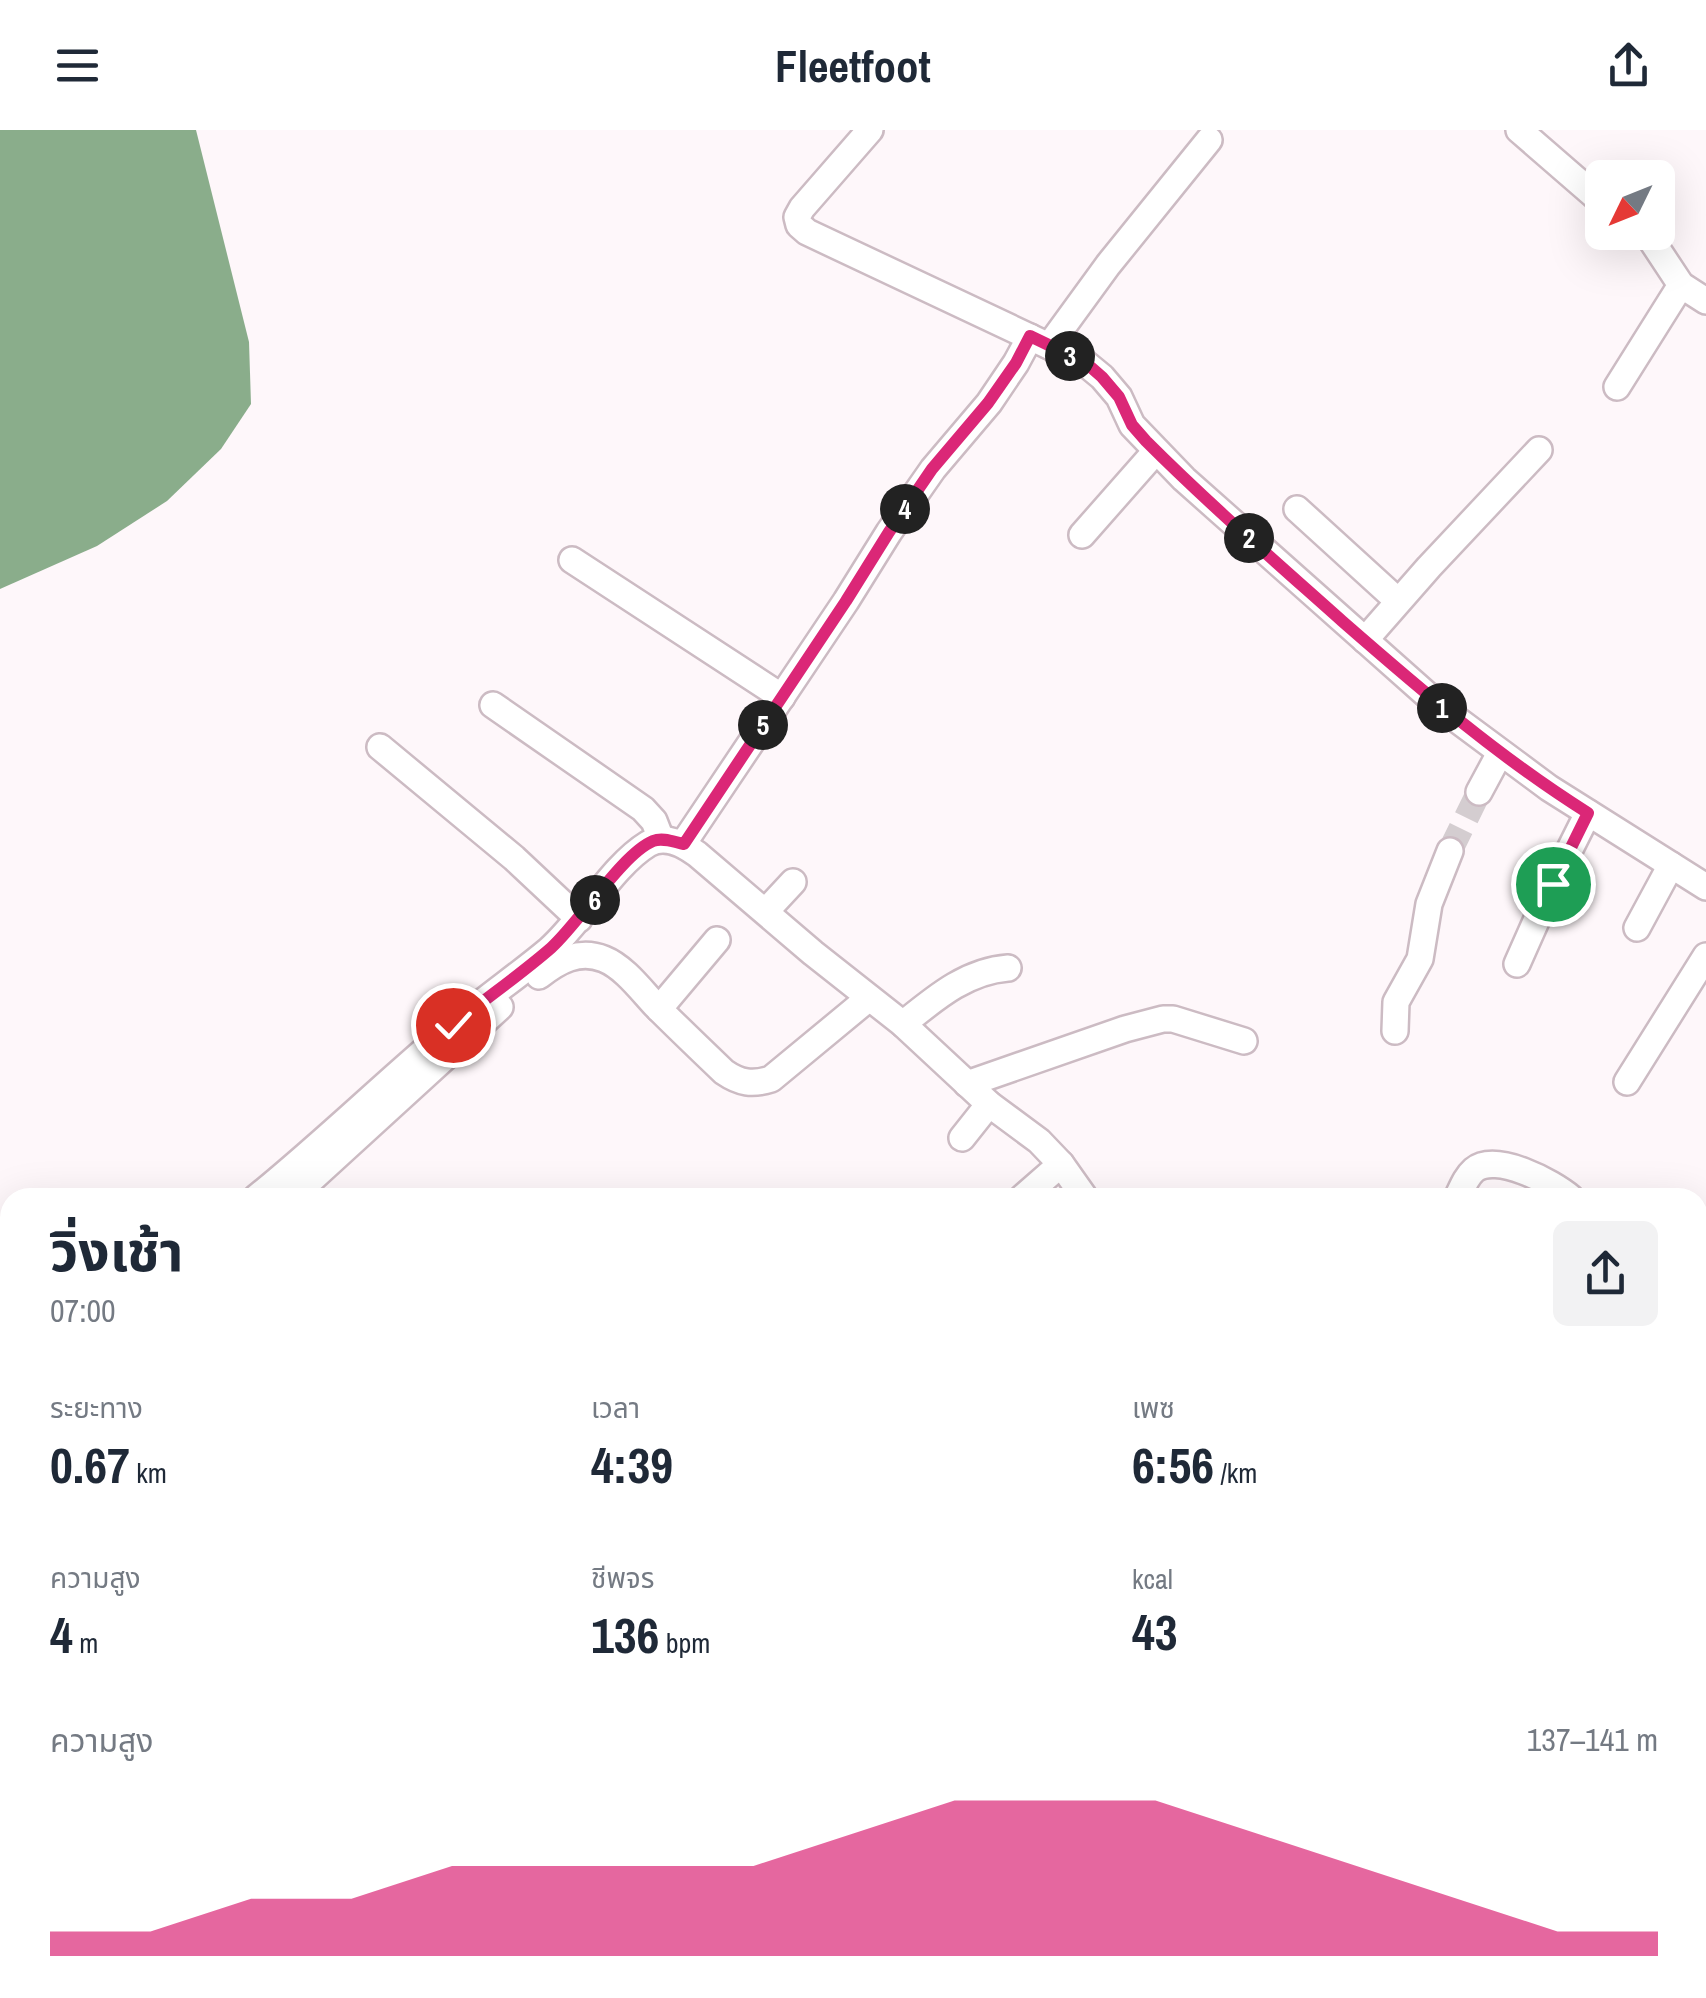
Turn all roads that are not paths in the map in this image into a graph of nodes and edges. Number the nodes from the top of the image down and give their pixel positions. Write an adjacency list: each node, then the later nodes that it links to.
1 (870, 130): 8 (street)
2 (1518, 130): 4 (street)
3 (1209, 140): 8 (street)
4 (1585, 187)
5 (1658, 250): 6 (street)
6 (1681, 285): 7 (street); 9 (street)
7 (1706, 301)
8 (1039, 341): 11 (street); 17 (street)
9 (1618, 387)
10 (1540, 450): 15 (street)
11 (1156, 451): 13 (street); 16 (street)
12 (1298, 509): 15 (street)
13 (1082, 534)
14 (572, 560): 17 (street)
15 (1398, 601): 16 (street)
16 (1365, 640): 20 (street)
17 (782, 697): 23 (street)
18 (493, 705): 23 (street)
19 (380, 748): 29 (street)
20 (1500, 753): 21 (street); 22 (street)
21 (1479, 792)
22 (1588, 813): 25 (street); 33 (street)
23 (672, 842): 28 (street); 29 (street)
24 (1450, 851): 38 (street)
25 (1671, 865): 27 (street); 30 (street)
26 (793, 882): 28 (street)
27 (1706, 887)
28 (766, 911): 35 (street)
29 (580, 919): 45 (street)
30 (1637, 928)
31 (716, 940): 36 (street)
32 (1706, 956): 40 (street)
33 (1517, 964)
34 (1008, 968): 37 (street)
35 (869, 998): 36 (street); 37 (street)
36 (659, 1009): 46 (street)
37 (903, 1024): 41 (street)
38 (1394, 1031)
39 (1244, 1041): 41 (street)
40 (1627, 1082)
41 (967, 1084): 42 (street)
42 (989, 1104): 43 (street); 44 (street)
43 (962, 1138)
44 (1061, 1164): 47 (street); 48 (street)
45 (268, 1188)
46 (301, 1188)
47 (1033, 1188)
48 (1078, 1188)
49 (1462, 1188): 50 (street)
50 (1556, 1188)

